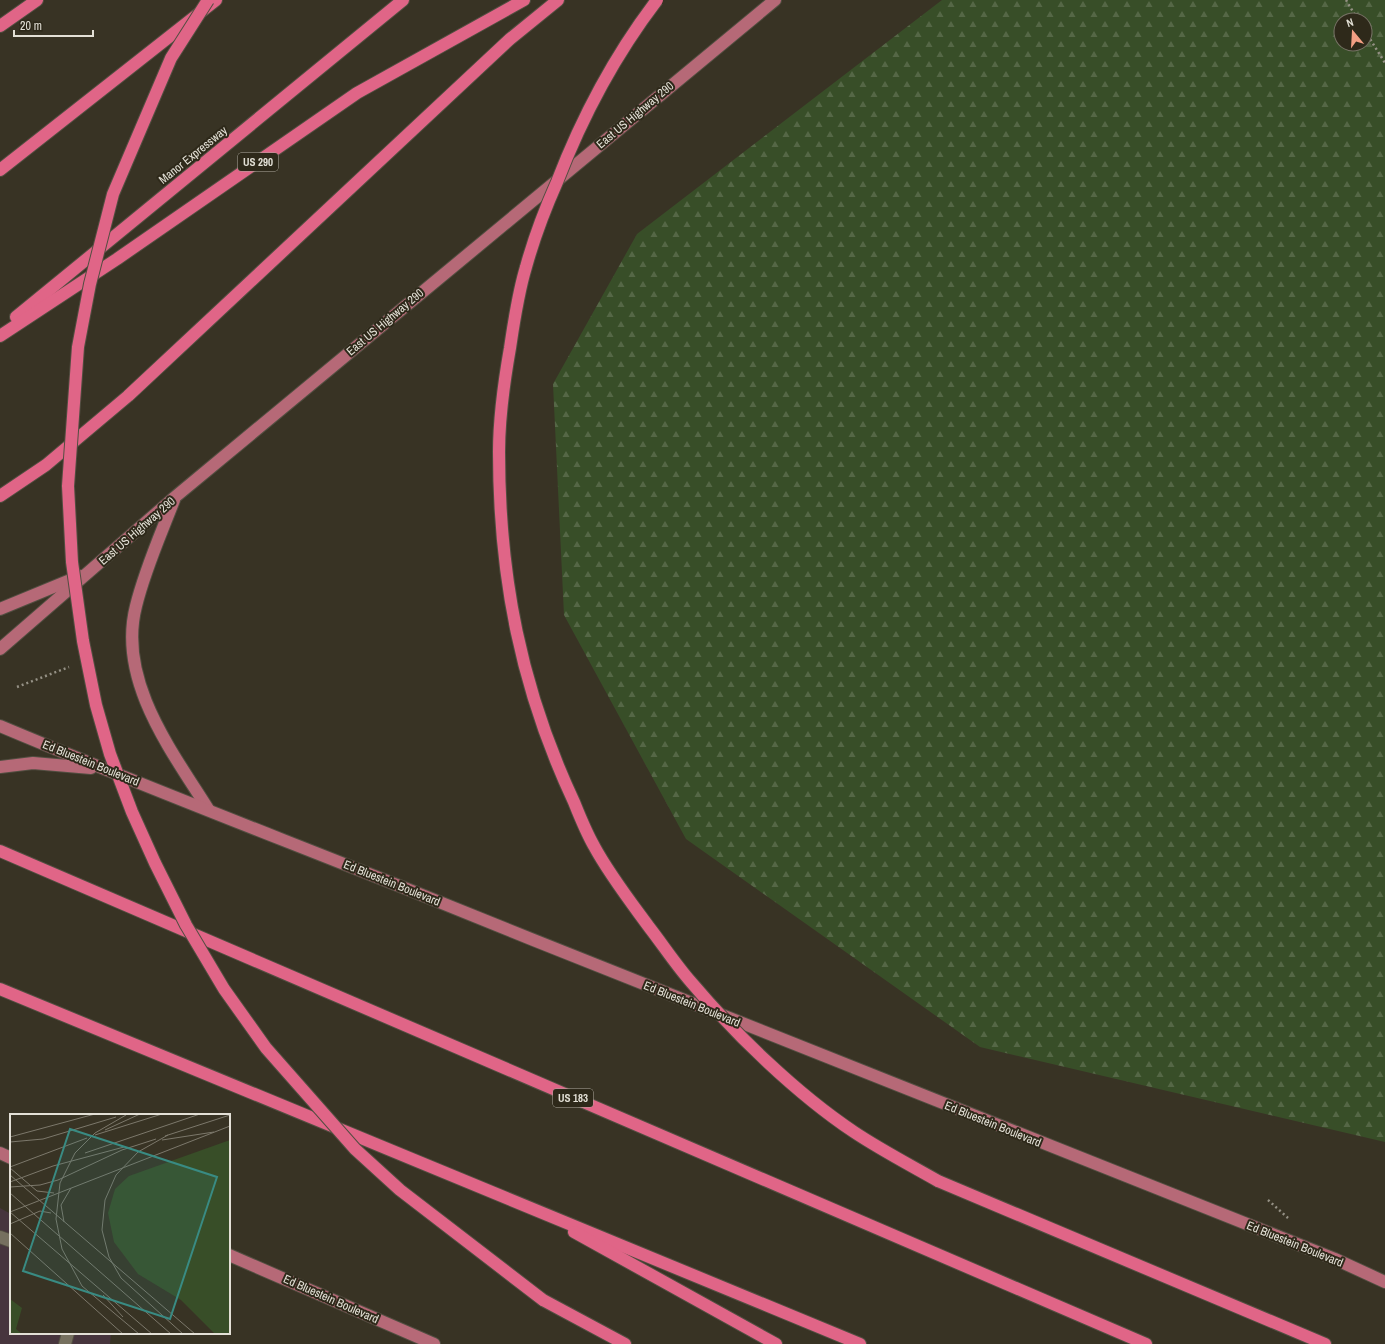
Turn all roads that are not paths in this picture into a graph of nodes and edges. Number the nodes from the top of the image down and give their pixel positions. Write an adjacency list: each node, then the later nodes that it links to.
1 (37, 0): 9 (highway)
2 (208, 0): 34 (highway, bridge)
3 (216, 0): 10 (highway)
4 (403, 0): 11 (highway, Manor Expressway)
5 (524, 0): 12 (highway, US 290)
6 (558, 0): 13 (highway)
7 (657, 0): 38 (highway, bridge)
8 (775, 0): 14 (main road, East US Highway 290)
9 (0, 26)
10 (0, 170)
11 (0, 331)
12 (0, 336)
13 (0, 496)
14 (175, 497): 15 (main road, East US Highway 290); 21 (main road)
15 (92, 571): 16 (main road); 17 (main road, East US Highway 290)
16 (0, 609)
17 (0, 649)
18 (0, 726): 20 (main road, Ed Bluestein Boulevard)
19 (0, 767): 20 (main road)
20 (100, 768): 21 (main road, Ed Bluestein Boulevard)
21 (208, 809): 30 (main road, Ed Bluestein Boulevard)
22 (0, 851): 37 (highway, US 183)
23 (0, 989): 26 (highway)
24 (0, 1153): 25 (main road)
25 (10, 1158)
26 (520, 1203): 35 (highway); 36 (highway)
27 (0, 1237): 28 (lane)
28 (10, 1241)
29 (230, 1254): 33 (main road, Ed Bluestein Boulevard)
30 (1385, 1282)
31 (68, 1334): 32 (lane)
32 (65, 1344)
33 (434, 1344)
34 (625, 1344)
35 (776, 1344)
36 (860, 1344)
37 (1146, 1344)
38 (1324, 1344)

